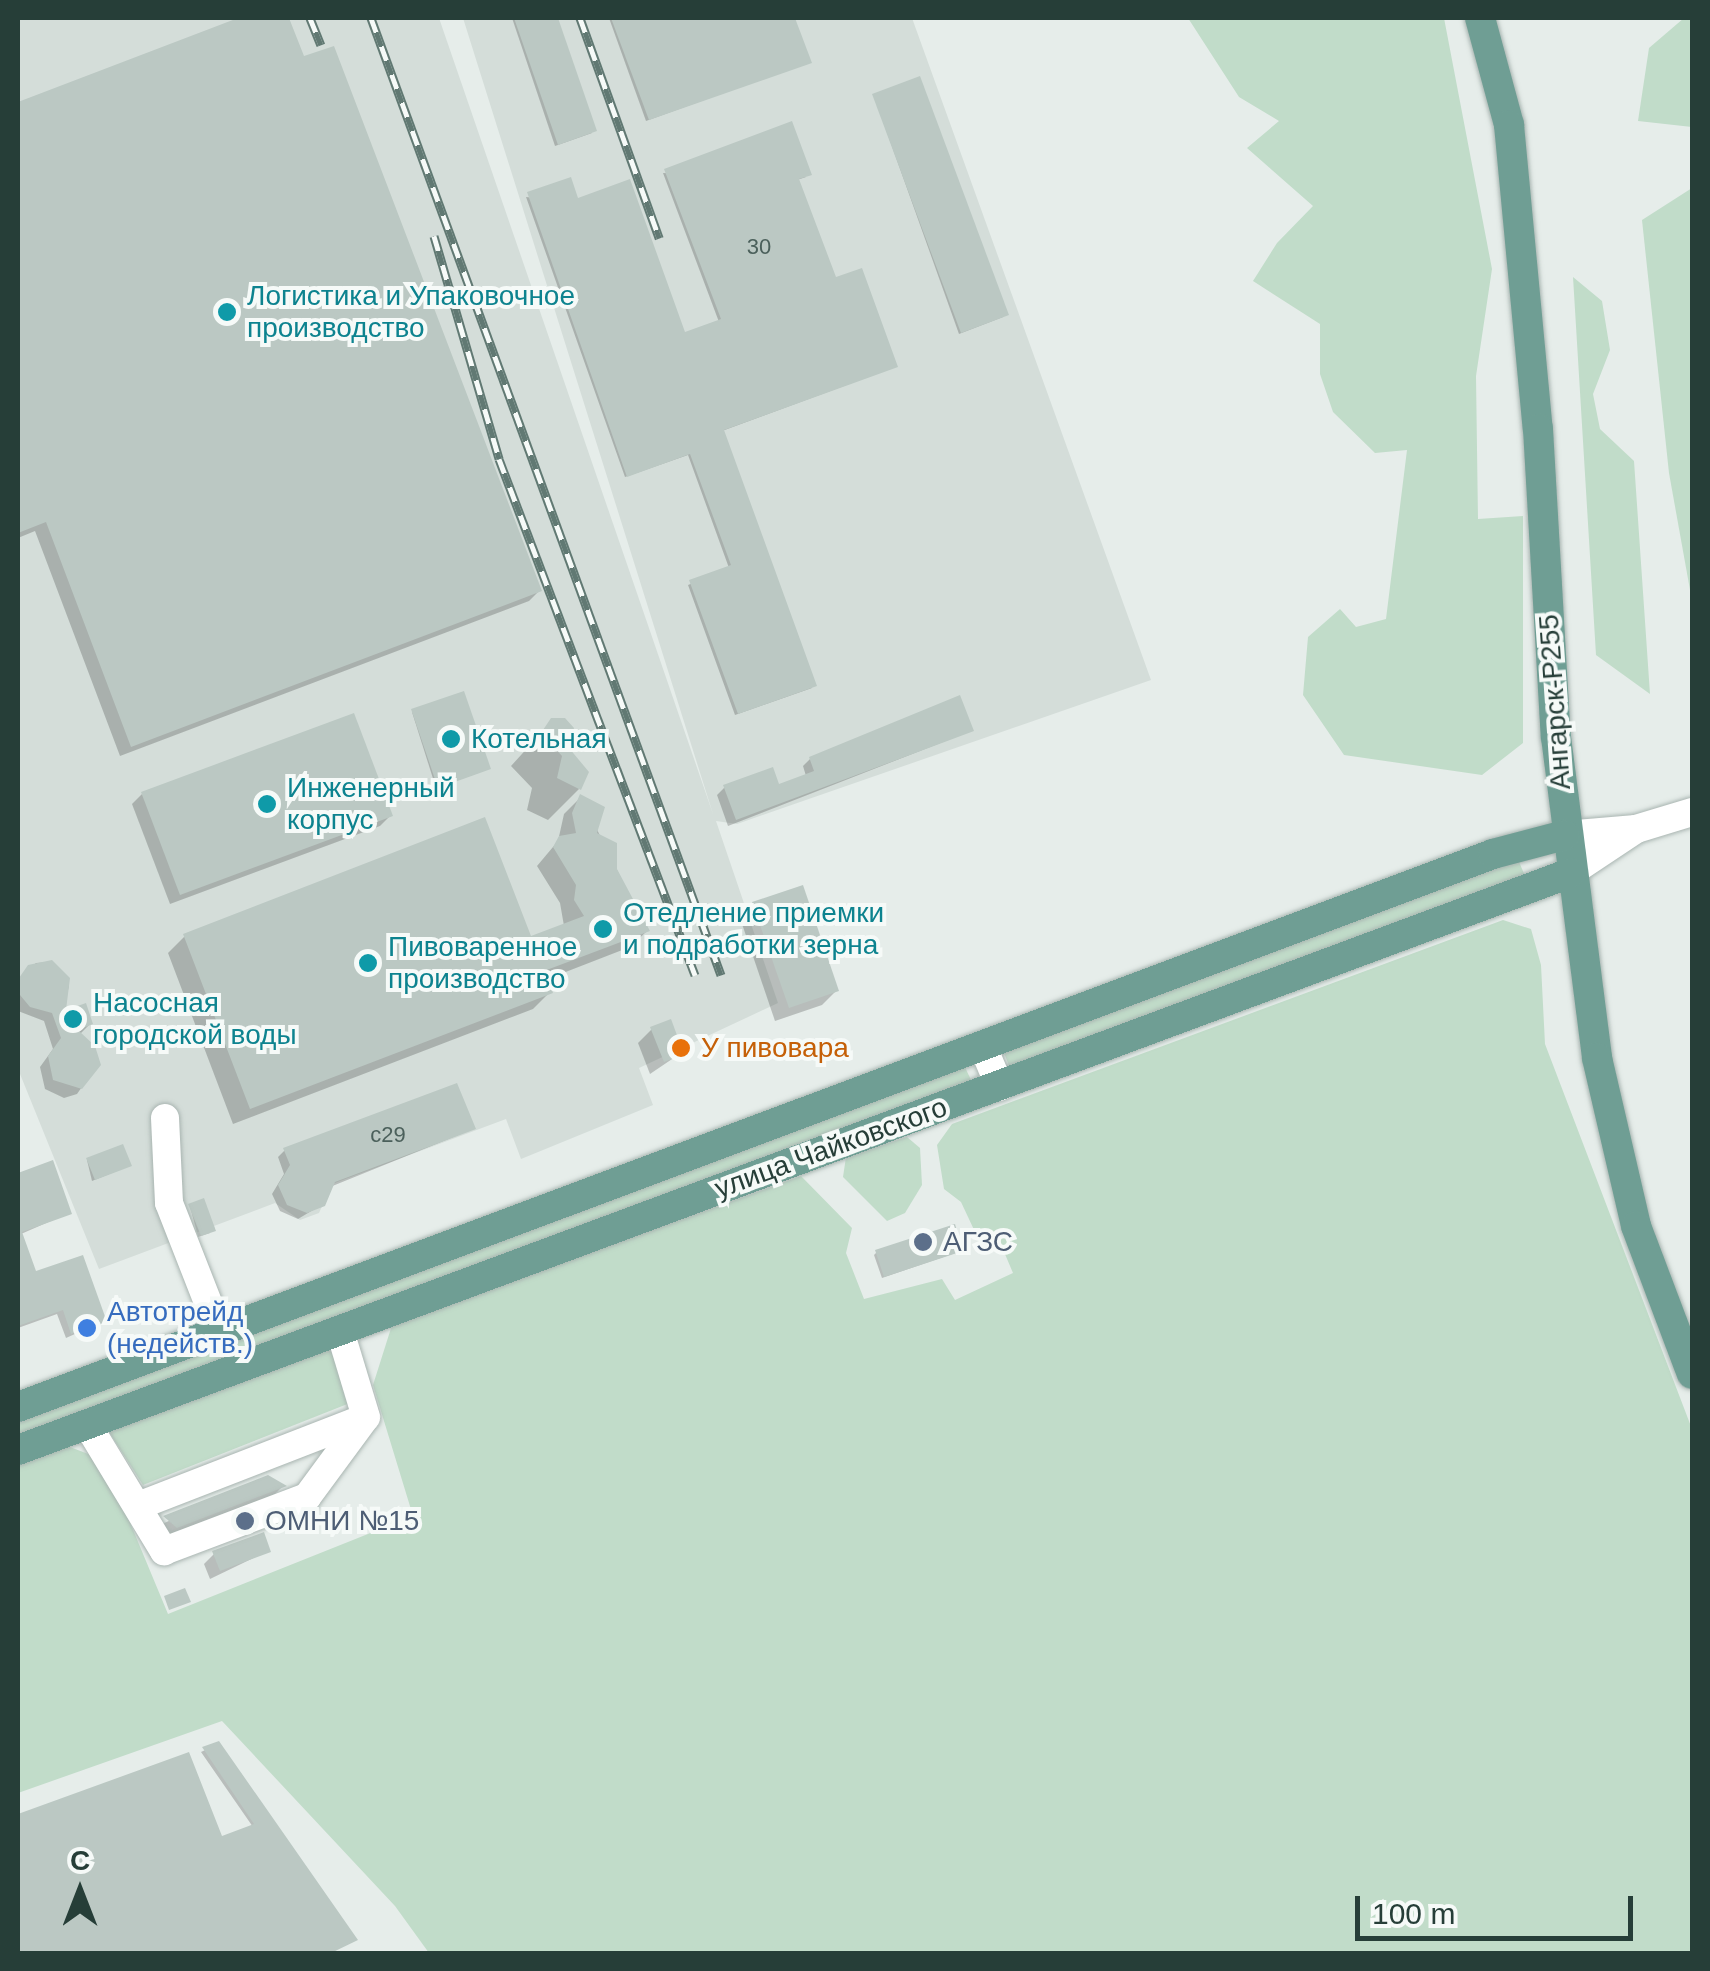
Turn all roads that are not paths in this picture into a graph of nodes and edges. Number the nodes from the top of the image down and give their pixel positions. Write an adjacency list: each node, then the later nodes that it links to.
1 (1480, 18): 4 (main road, Ангарск-Р255)
2 (1692, 812): 3 (street, улица Чайковского)
3 (1636, 829): 4 (street, улица Чайковского); 5 (street, улица Чайковского)
4 (1565, 835): 5 (main road, Ангарск-Р255); 6 (main road, улица Чайковского)
5 (1570, 873): 7 (main road, улица Чайковского); 11 (main road, Ангарск-Р255)
6 (983, 1046): 7 (street); 10 (main road, улица Чайковского)
7 (1000, 1087): 9 (main road, улица Чайковского)
8 (165, 1118): 10 (street)
9 (340, 1331): 13 (street); 14 (main road, улица Чайковского)
10 (220, 1334): 12 (main road, улица Чайковского)
11 (1692, 1374)
12 (18, 1407)
13 (366, 1418): 16 (street); 16 (street)
14 (87, 1424): 15 (main road, улица Чайковского); 16 (street)
15 (18, 1450)
16 (138, 1506)

